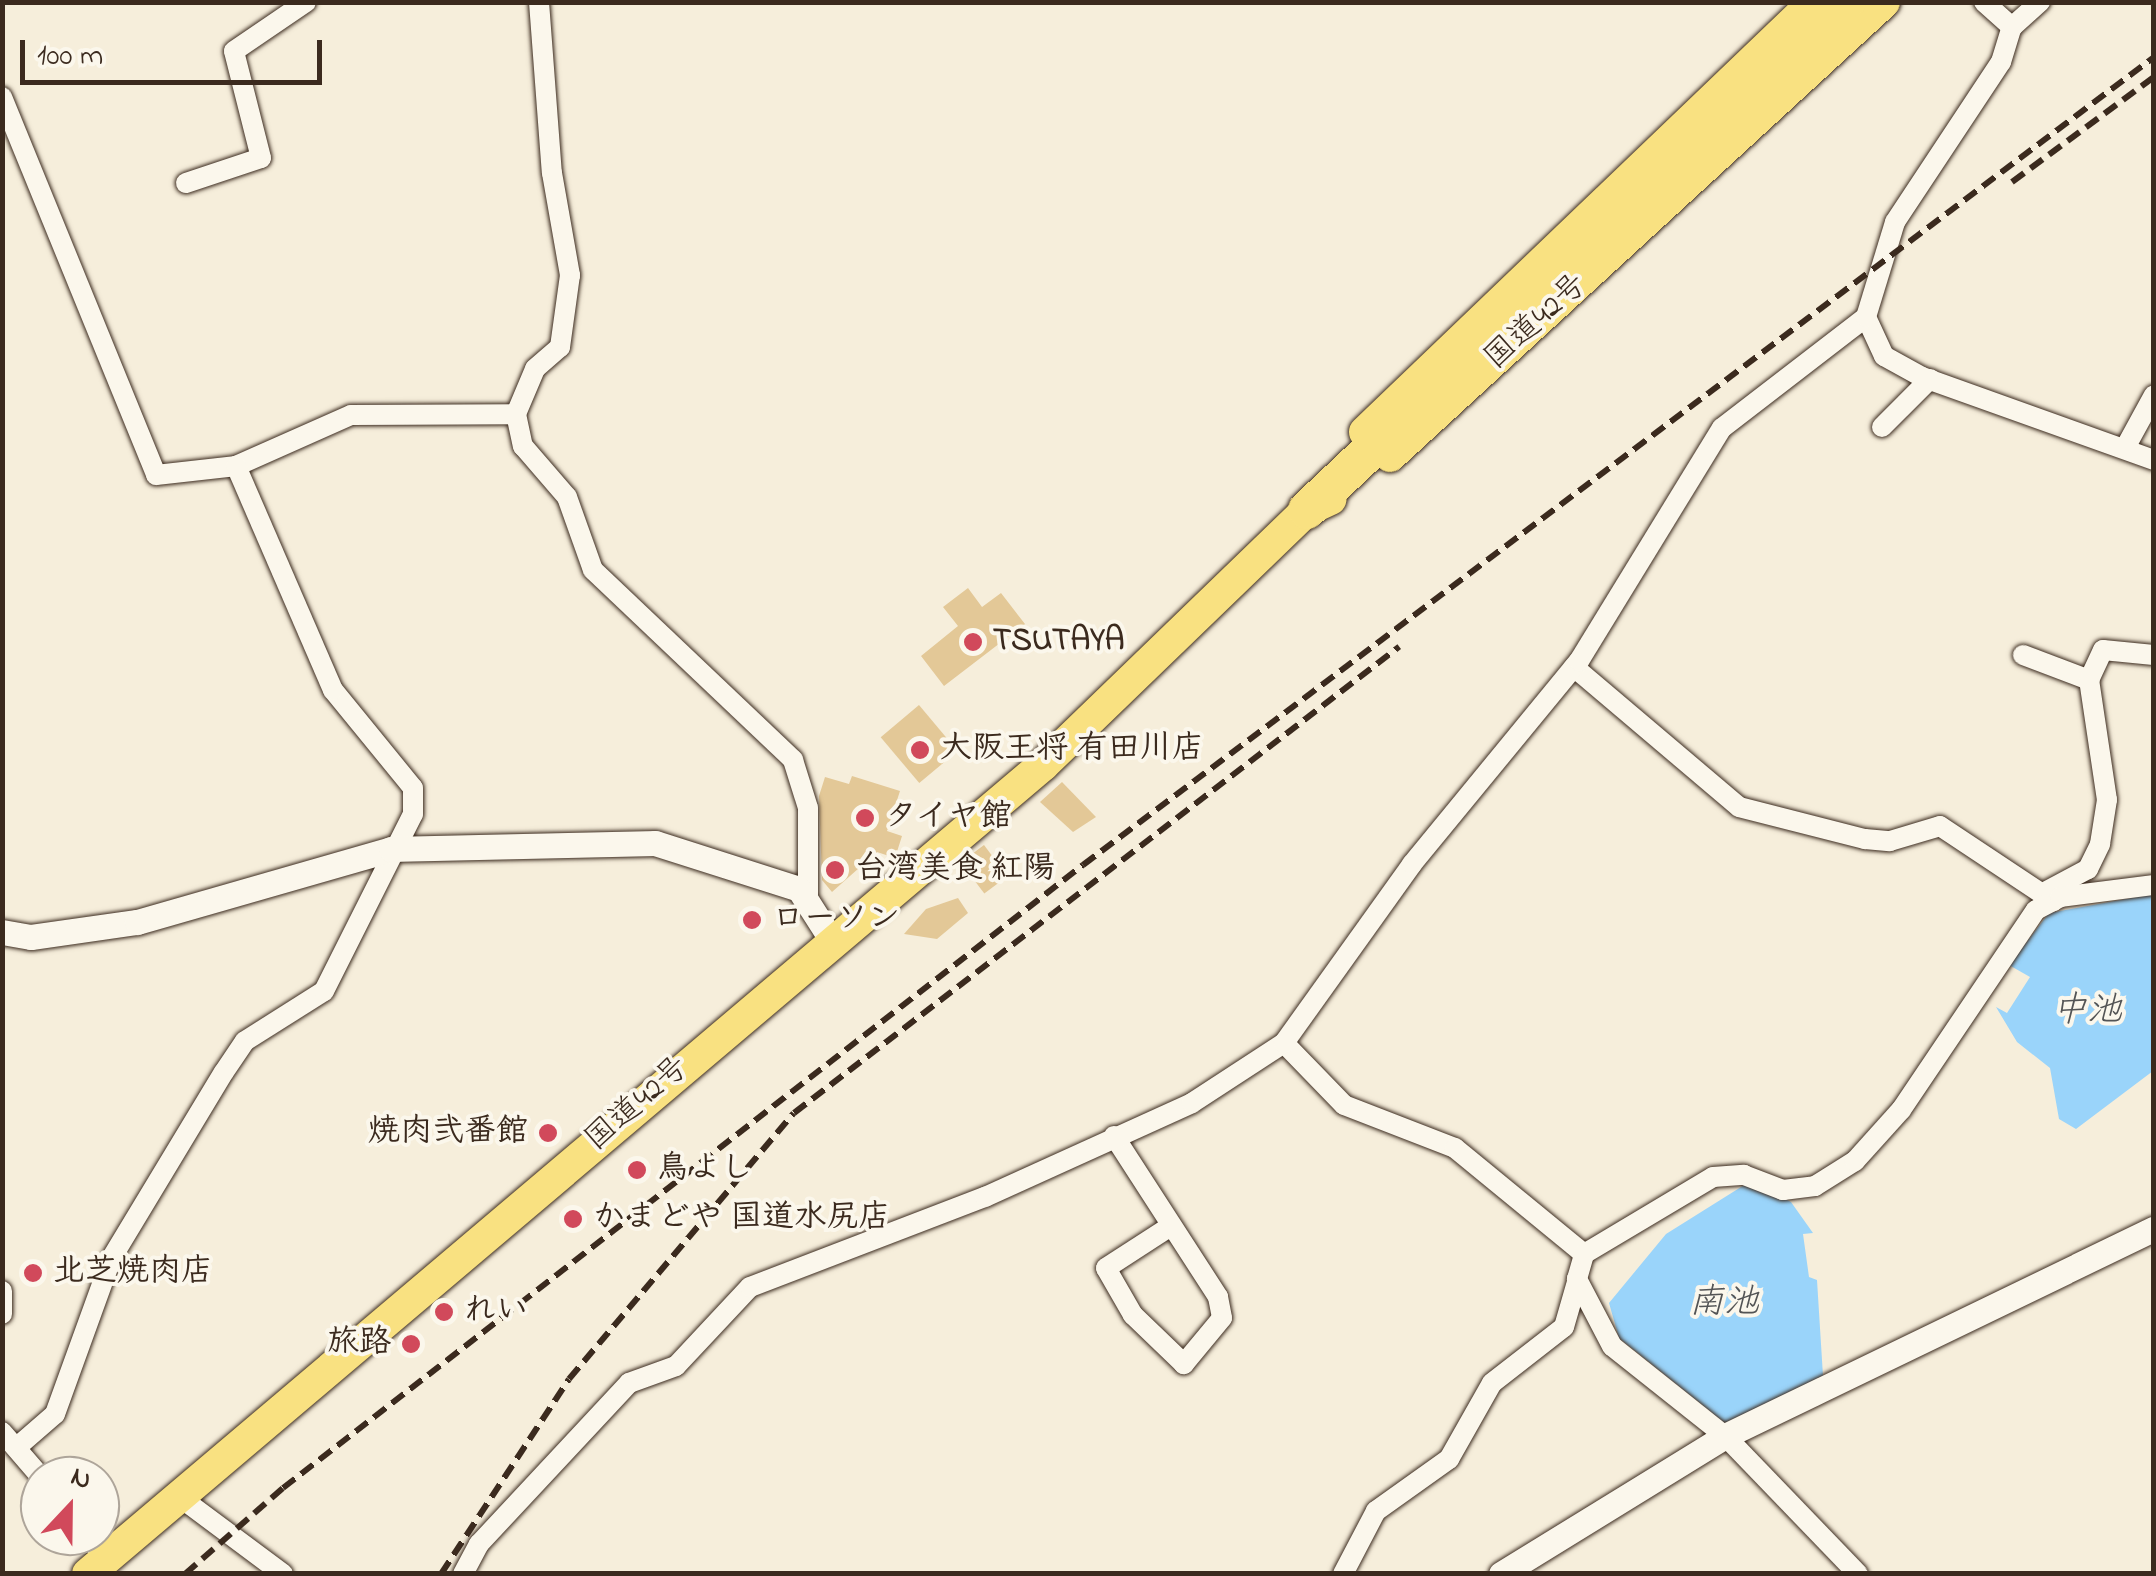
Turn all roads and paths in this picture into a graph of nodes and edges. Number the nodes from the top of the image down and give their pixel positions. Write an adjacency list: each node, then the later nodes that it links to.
1 (306, 2): 10 (street)
2 (539, 2): 14 (street)
3 (1814, 2): 20 (highway, 国道42号)
4 (1846, 2): 19 (highway)
5 (1884, 2): 19 (highway, 国道42号)
6 (1984, 2): 8 (street)
7 (2040, 2): 8 (street)
8 (2012, 27): 11 (street)
9 (4, 105): 18 (street)
10 (186, 182)
11 (1866, 317): 12 (street); 23 (street)
12 (1930, 379): 15 (street); 16 (street)
13 (2154, 395): 16 (street)
14 (516, 414): 18 (street); 27 (street)
15 (1882, 427)
16 (2125, 448): 17 (street)
17 (2154, 460)
18 (236, 466): 25 (street)
19 (1307, 510): 20 (highway, 国道42号)
20 (1183, 631): 30 (highway, 国道42号)
21 (2022, 655): 24 (street)
22 (2154, 655): 24 (street)
23 (1574, 667): 28 (street); 31 (street)
24 (2088, 680): 28 (street)
25 (391, 849): 27 (street); 29 (street); 40 (street)
26 (2154, 884): 28 (street)
27 (808, 895): 30 (street)
28 (2048, 897): 35 (street)
29 (2, 932)
30 (831, 939): 41 (highway, 国道42号)
31 (1284, 1043): 32 (street); 35 (street)
32 (1114, 1136): 33 (street); 44 (street)
33 (1171, 1226): 33 (street)
34 (2154, 1228): 39 (street)
35 (1584, 1254): 36 (street)
36 (1577, 1280): 39 (street); 45 (street)
37 (2, 1291): 38 (street)
38 (2, 1314)
39 (1725, 1436): 46 (street); 47 (street)
40 (10, 1440)
41 (176, 1495): 42 (highway, 国道42号); 43 (street)
42 (120, 1536)
43 (283, 1574)
44 (463, 1574)
45 (1343, 1574)
46 (1501, 1574)
47 (1858, 1574)

